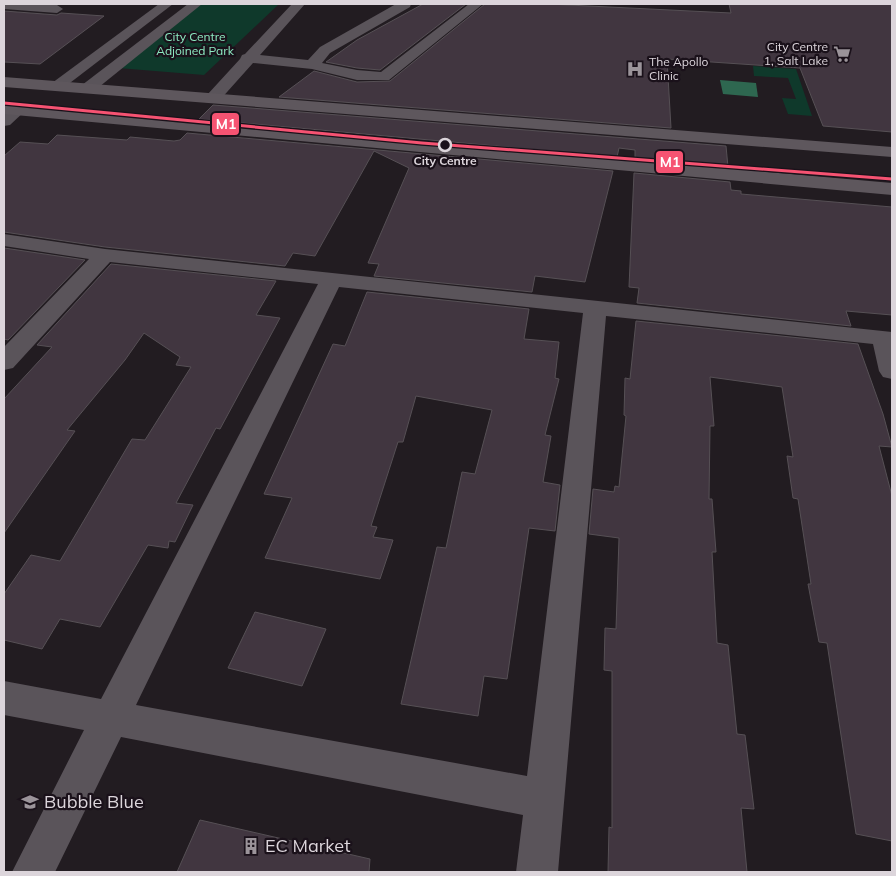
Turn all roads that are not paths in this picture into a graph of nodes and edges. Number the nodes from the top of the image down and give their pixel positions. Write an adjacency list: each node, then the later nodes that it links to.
1 (167, 4): 11 (street)
2 (196, 4): 12 (street)
3 (299, 4): 8 (street)
4 (405, 4): 9 (street)
5 (477, 4): 9 (street)
6 (4, 6): 7 (street)
7 (57, 9)
8 (247, 58): 9 (street); 13 (street)
9 (312, 65)
10 (4, 82): 11 (main road)
11 (57, 86): 12 (main road)
12 (88, 88): 13 (main road)
13 (213, 98): 15 (main road)
14 (8, 113): 16 (main road)
15 (892, 152)
16 (892, 189)
17 (4, 240): 18 (street)
18 (105, 255): 19 (street); 22 (street)
19 (332, 279): 20 (street); 25 (street)
20 (595, 306): 21 (street); 26 (street)
21 (887, 339): 23 (street)
22 (4, 362)
23 (892, 371)
24 (4, 698): 25 (street)
25 (111, 718): 26 (street); 27 (street)
26 (544, 799): 28 (street)
27 (33, 872)
28 (536, 872)

